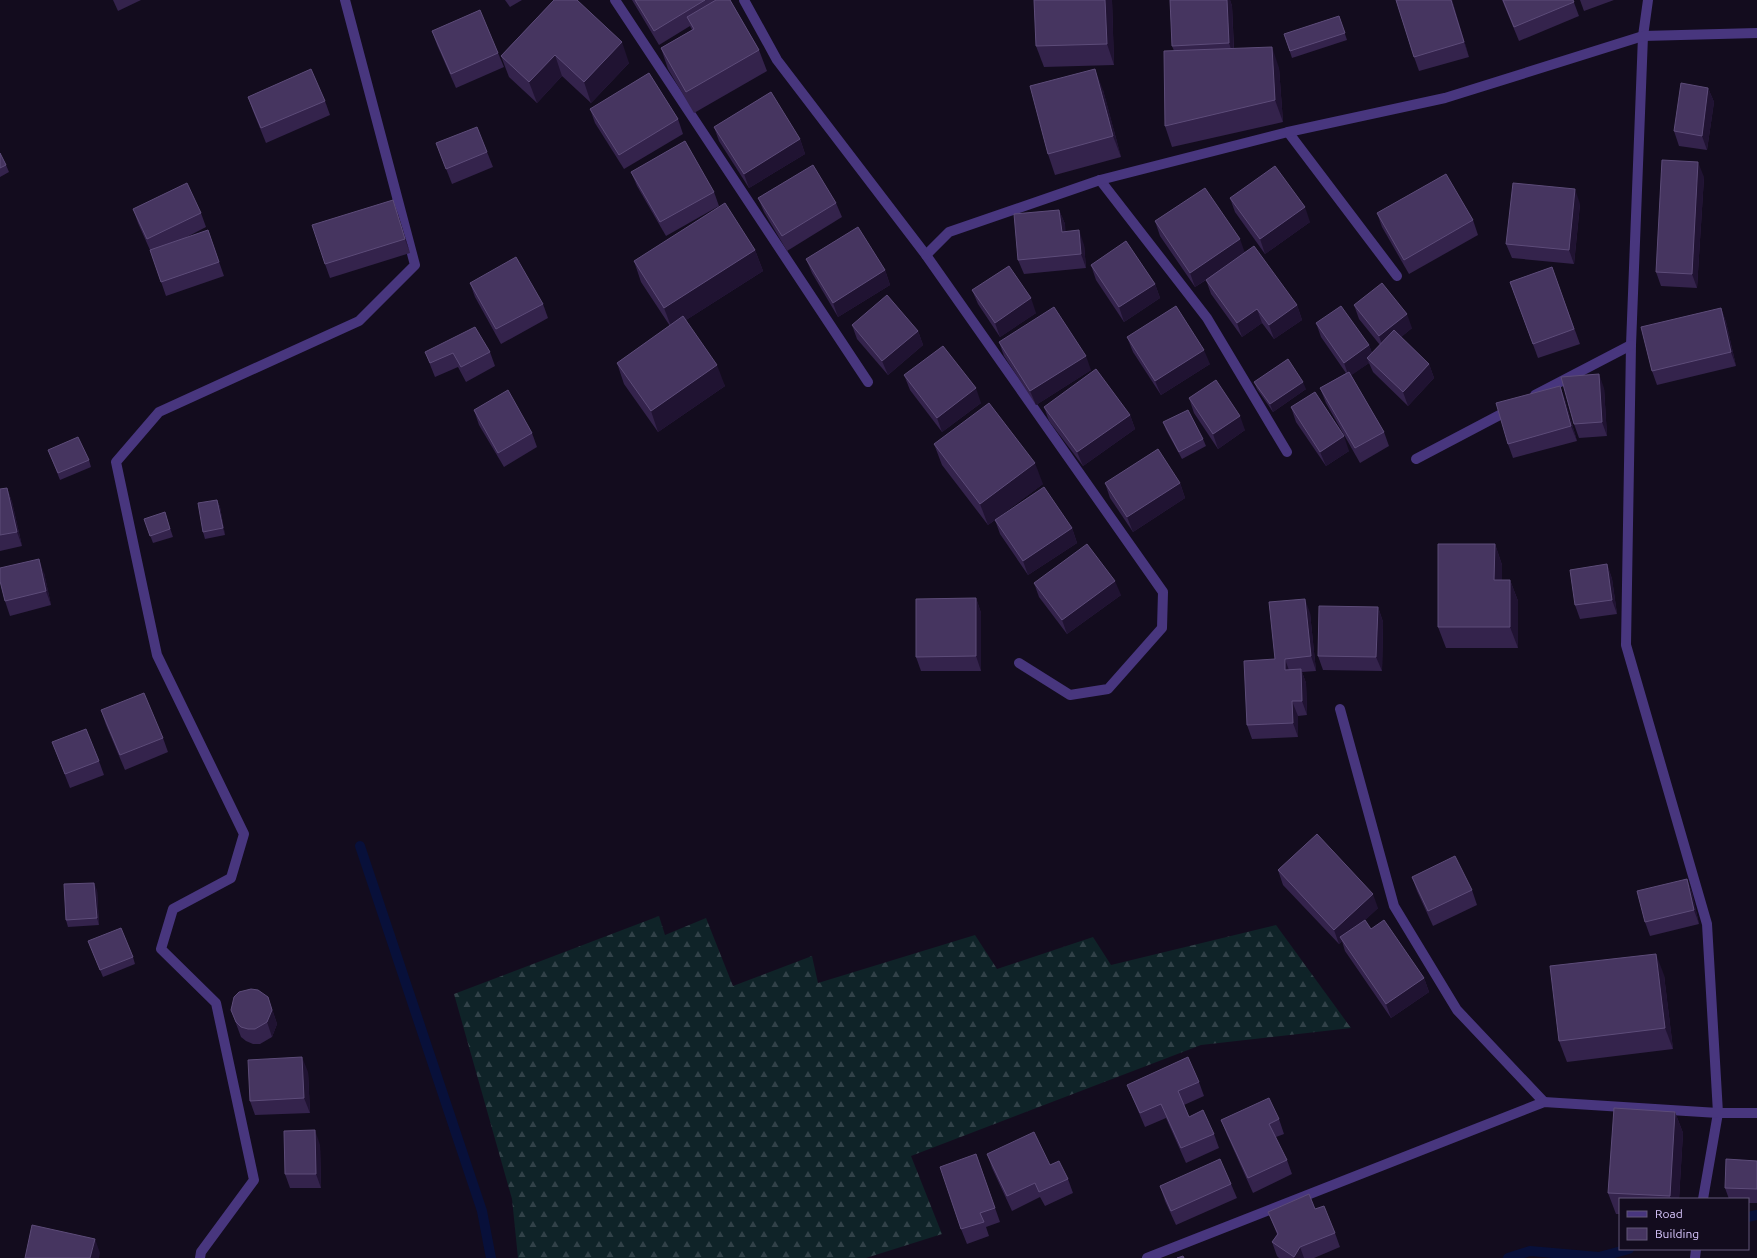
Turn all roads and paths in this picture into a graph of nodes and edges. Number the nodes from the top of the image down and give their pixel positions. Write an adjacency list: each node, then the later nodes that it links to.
1 (345, 0): 21 (street)
2 (615, 0): 12 (street)
3 (744, 0): 9 (street)
4 (1648, 0): 6 (street)
5 (1757, 33): 6 (street)
6 (1643, 36): 7 (street); 11 (street)
7 (1288, 132): 8 (street); 10 (street)
8 (1100, 180): 9 (street); 13 (street)
9 (926, 255): 15 (street)
10 (1397, 276)
11 (1631, 345): 14 (street); 18 (street)
12 (868, 382)
13 (1287, 452)
14 (1416, 459)
15 (1019, 663)
16 (1340, 709): 17 (street)
17 (1544, 1102): 18 (street); 22 (street)
18 (1718, 1113): 19 (street); 20 (street)
19 (1757, 1113)
20 (1703, 1198)
21 (200, 1258)
22 (1147, 1258)

